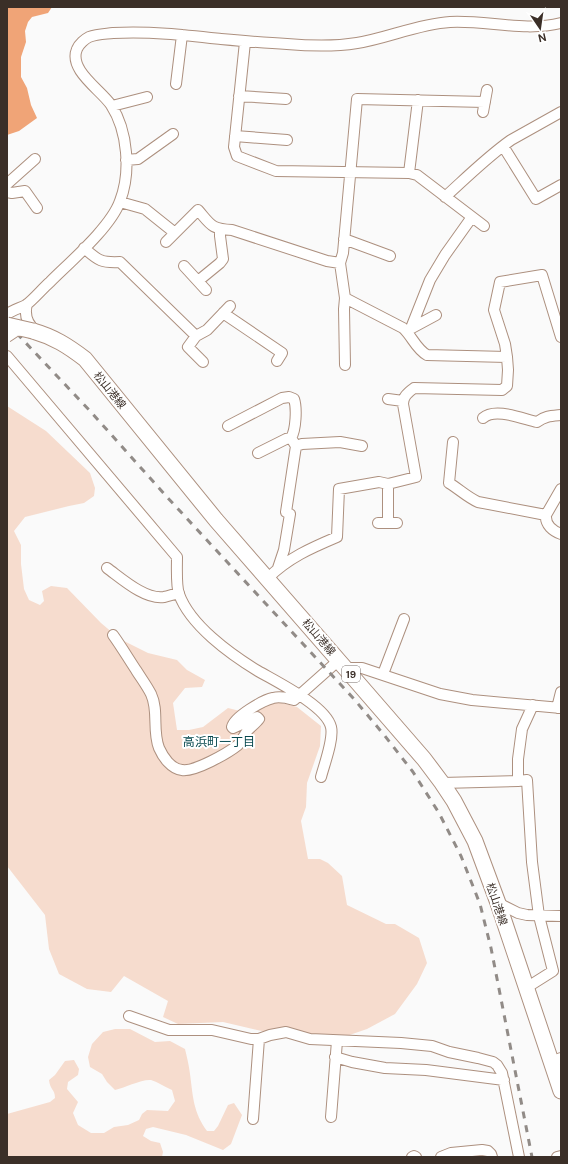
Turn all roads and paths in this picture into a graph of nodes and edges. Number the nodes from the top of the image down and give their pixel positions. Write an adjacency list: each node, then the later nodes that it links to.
1 (561, 23): 3 (street)
2 (182, 35): 3 (street); 4 (street); 11 (street)
3 (245, 42): 6 (street)
4 (176, 84)
5 (487, 90): 10 (street)
6 (240, 96): 8 (street); 15 (street)
7 (147, 97): 11 (street)
8 (286, 99)
9 (418, 100): 10 (street); 20 (street); 21 (street)
10 (485, 102): 12 (street)
11 (112, 106): 19 (street)
12 (483, 112)
13 (561, 112): 17 (street)
14 (173, 134): 19 (street)
15 (235, 136): 16 (street); 20 (street)
16 (287, 140)
17 (503, 146): 23 (street); 25 (street)
18 (35, 159): 22 (street)
19 (126, 160): 26 (street)
20 (350, 172): 21 (street); 32 (street)
21 (409, 173): 25 (street)
22 (7, 184)
23 (561, 185)
24 (7, 192): 27 (street)
25 (445, 197): 28 (street)
26 (120, 202): 31 (street); 34 (street)
27 (37, 208)
28 (472, 217): 29 (street); 44 (street)
29 (484, 226)
30 (220, 230): 31 (street); 36 (street); 38 (street)
31 (175, 233): 33 (street)
32 (344, 239): 35 (street); 36 (street)
33 (166, 242)
34 (84, 248): 41 (street); 46 (street)
35 (390, 256)
36 (340, 263): 40 (street)
37 (184, 266): 38 (street)
38 (198, 281): 39 (street)
39 (206, 290)
40 (345, 298): 44 (street); 53 (street)
41 (27, 304): 42 (street); 45 (street)
42 (8, 313): 45 (main road, 松山港線 / 19, bridge)
43 (436, 315): 44 (street)
44 (409, 330): 50 (street)
45 (35, 332): 47 (street, bridge); 69 (main road, 松山港線 / 19)
46 (196, 336): 51 (street); 52 (street)
47 (7, 337)
48 (561, 337): 50 (street)
49 (7, 356): 70 (street)
50 (506, 357): 55 (street)
51 (277, 361)
52 (203, 362)
53 (345, 365)
54 (388, 399): 55 (street)
55 (403, 401): 63 (street)
56 (561, 415): 57 (street)
57 (483, 418)
58 (228, 426): 59 (street)
59 (294, 442): 61 (street); 62 (street); 69 (street)
60 (453, 442): 65 (street)
61 (362, 446)
62 (258, 453)
63 (388, 484): 66 (street); 69 (street)
64 (561, 489): 65 (street)
65 (546, 515): 67 (street)
66 (388, 523)
67 (561, 534)
68 (107, 568): 70 (street)
69 (273, 573): 73 (main road, 松山港線 / 19)
70 (179, 593): 76 (street)
71 (404, 620): 74 (street)
72 (113, 634): 76 (street)
73 (342, 664): 74 (street); 76 (street); 81 (main road, 松山港線 / 19)
74 (383, 674): 77 (street)
75 (561, 692): 78 (street)
76 (300, 695): 79 (street)
77 (533, 705): 78 (street); 80 (street)
78 (559, 708)
79 (321, 777)
80 (518, 781): 81 (street); 83 (street)
81 (442, 782): 82 (main road, 松山港線 / 19)
82 (498, 903): 83 (street); 85 (main road, 松山港線 / 19)
83 (539, 916): 84 (street); 85 (street)
84 (561, 916)
85 (526, 988): 90 (main road, 松山港線 / 19)
86 (129, 1016): 87 (street)
87 (260, 1039): 88 (street); 94 (street)
88 (337, 1041): 89 (street); 91 (street)
89 (335, 1057): 91 (street); 93 (street)
90 (556, 1060): 92 (main road, 松山港線 / 19)
91 (504, 1080): 100 (street)
92 (561, 1091)
93 (331, 1117)
94 (253, 1118)
95 (561, 1156): 101 (street)
96 (412, 1157): 97 (street)
97 (416, 1157)
98 (441, 1157): 99 (street)
99 (492, 1157)
100 (520, 1157)
101 (557, 1157)

